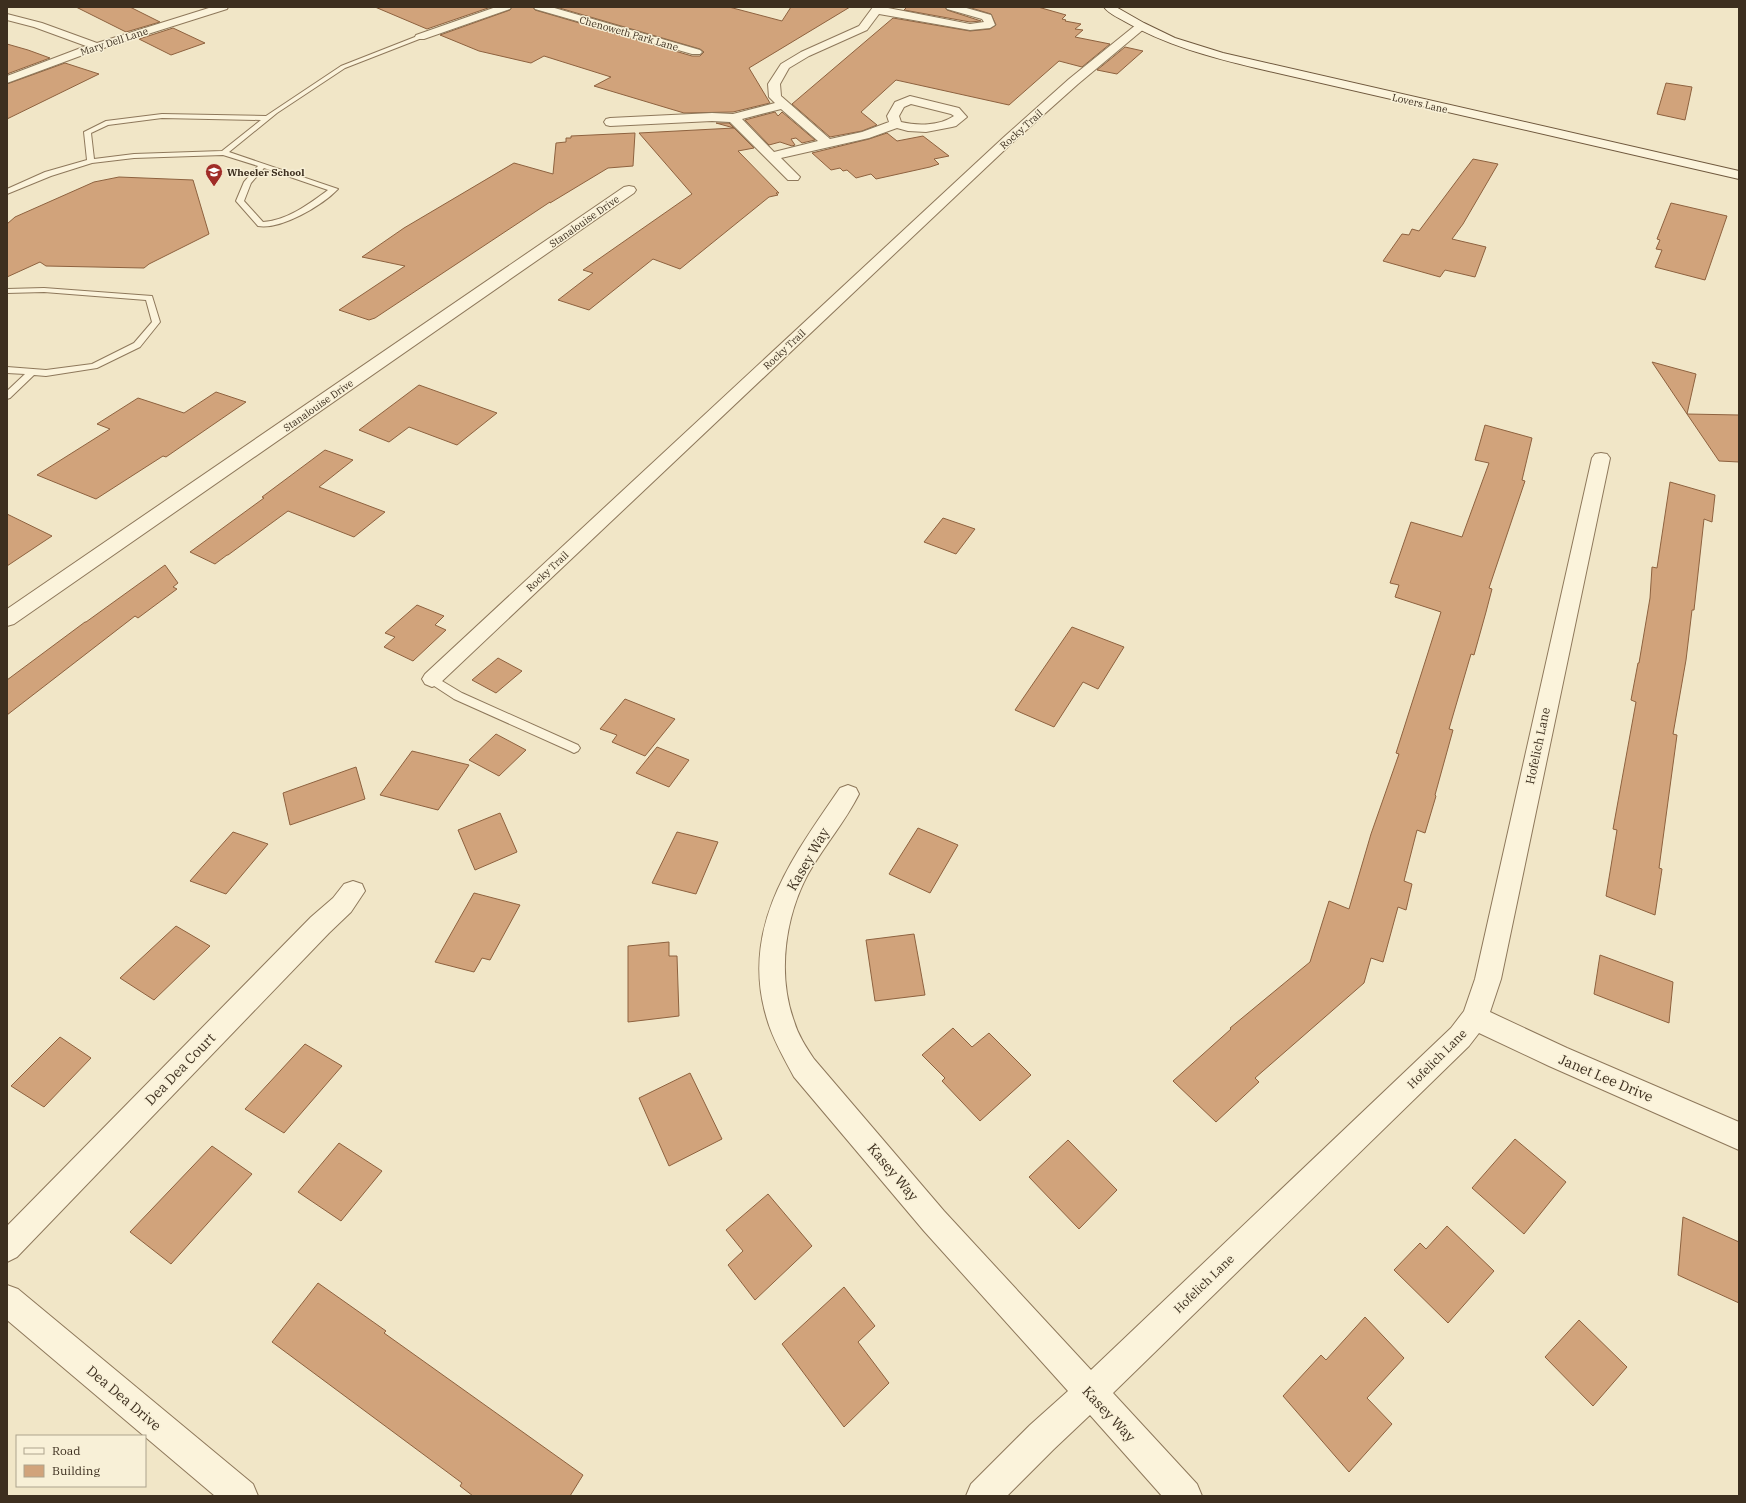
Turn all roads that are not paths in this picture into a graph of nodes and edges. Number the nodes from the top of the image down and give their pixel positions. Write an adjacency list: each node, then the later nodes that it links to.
1 (223, 7): 10 (street, Mary Dell Lane)
2 (506, 7): 9 (street)
3 (539, 7): 11 (street, Chenoweth Park Lane)
4 (951, 7): 6 (street)
5 (1109, 7): 8 (street, Lovers Lane)
6 (877, 8): 13 (street)
7 (7, 17): 10 (street)
8 (1141, 26): 23 (street, Lovers Lane); 33 (street, Rocky Trail)
9 (420, 37): 14 (lane)
10 (96, 46): 12 (street, Mary Dell Lane)
11 (696, 52)
12 (7, 80)
13 (783, 105): 15 (street); 18 (street)
14 (268, 118): 19 (lane); 21 (lane)
15 (733, 118): 16 (street); 20 (street)
16 (610, 122)
17 (896, 124): 17 (street); 18 (street)
18 (827, 143): 20 (street)
19 (224, 153): 21 (lane); 22 (lane)
20 (772, 156): 24 (street)
21 (91, 161): 26 (lane)
22 (262, 166): 22 (lane)
23 (1739, 175)
24 (793, 177)
25 (629, 190): 32 (street, Stanalouise Drive)
26 (7, 192)
27 (7, 291): 29 (lane)
28 (7, 370): 29 (lane)
29 (32, 372): 30 (lane)
30 (7, 396)
31 (1601, 458): 37 (street, Hofelich Lane)
32 (7, 619)
33 (432, 679): 34 (lane)
34 (574, 748)
35 (848, 794): 41 (street, Kasey Way)
36 (353, 891): 39 (street, Dea Dea Court)
37 (1475, 1018): 38 (street, Janet Lee Drive); 41 (street, Hofelich Lane)
38 (1739, 1136)
39 (7, 1247)
40 (7, 1300): 42 (street, Dea Dea Drive)
41 (1090, 1393): 43 (street, Hofelich Lane); 44 (street, Kasey Way)
42 (241, 1496)
43 (983, 1496)
44 (1185, 1496)

